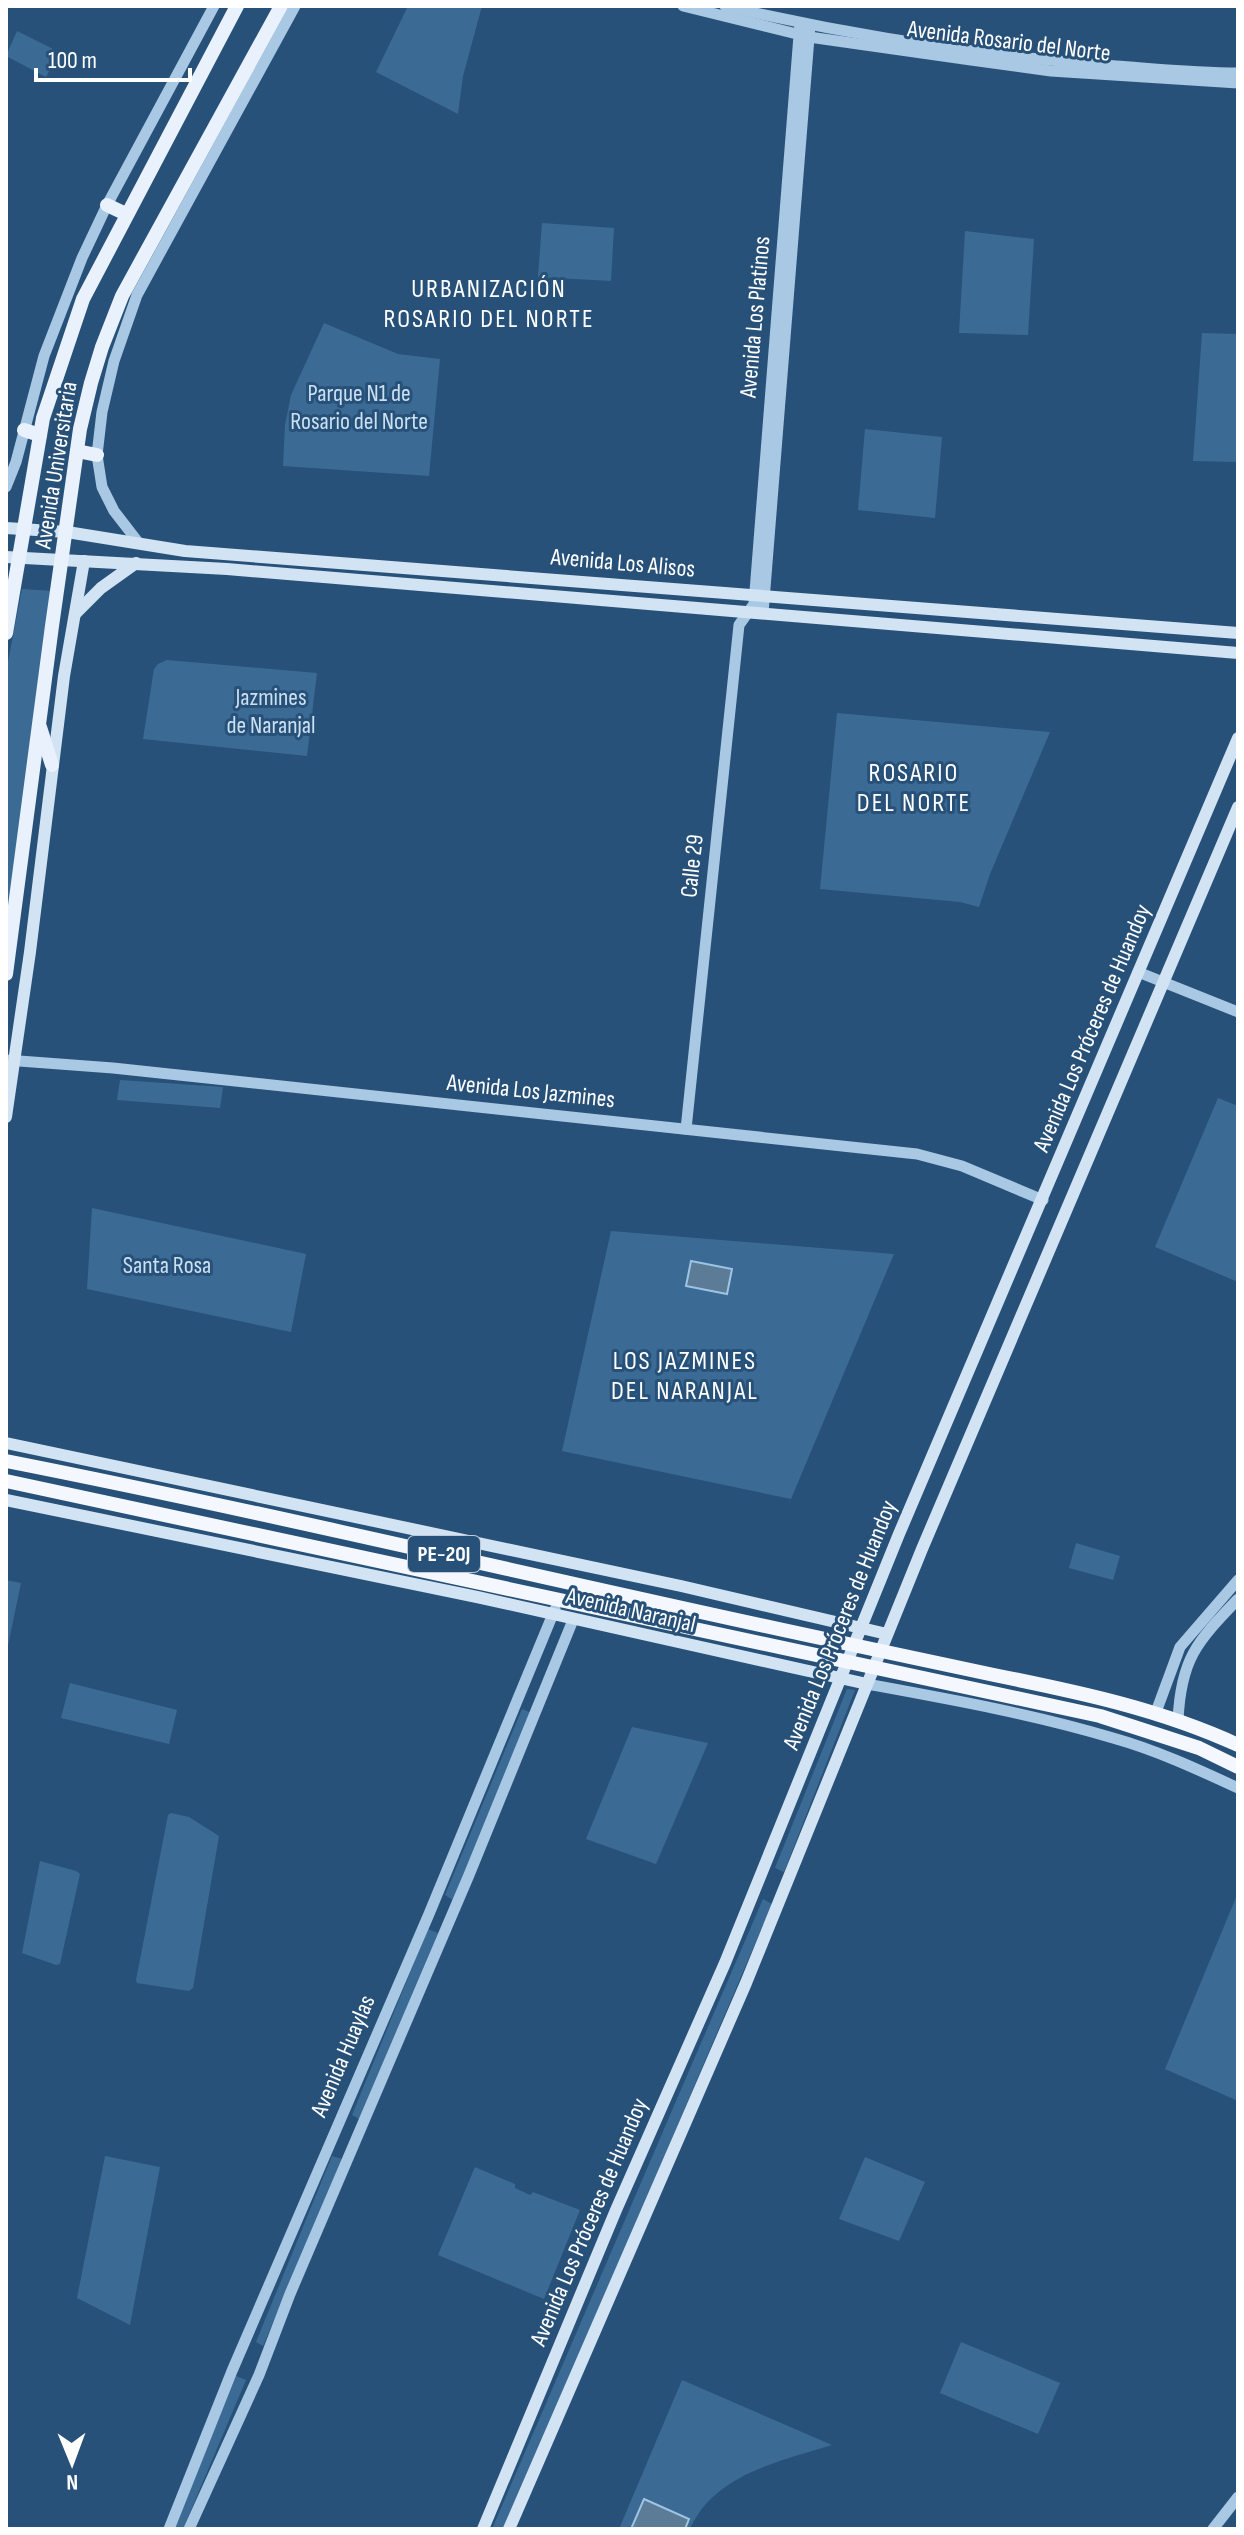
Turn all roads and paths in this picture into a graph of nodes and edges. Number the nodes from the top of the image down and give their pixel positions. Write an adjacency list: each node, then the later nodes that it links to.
1 (214, 6): 10 (street, Avenida Universitaria)
2 (237, 6): 11 (main road, Avenida Universitaria)
3 (281, 6): 14 (main road, Avenida Universitaria)
4 (295, 6): 15 (street, Avenida Universitaria)
5 (683, 6): 7 (street, Avenida Rosario del Norte)
6 (725, 6): 7 (street, Avenida Rosario del Norte)
7 (805, 30): 8 (street, Avenida Rosario del Norte); 9 (street, Avenida Rosario del Norte); 29 (street, Avenida Los Platinos)
8 (1238, 73)
9 (1238, 83)
10 (107, 205): 11 (main road); 12 (street, Avenida Universitaria)
11 (126, 214): 13 (main road, Avenida Universitaria)
12 (24, 430): 13 (main road); 16 (street, Avenida Universitaria)
13 (40, 435): 18 (main road, Avenida Universitaria)
14 (77, 451): 15 (main road); 19 (main road, Avenida Universitaria)
15 (97, 455): 20 (street, Avenida Universitaria)
16 (6, 487)
17 (6, 528): 18 (main road, Avenida Los Alisos)
18 (23, 528): 19 (main road, Avenida Los Alisos); 21 (main road, Avenida Universitaria)
19 (67, 532): 20 (main road, Avenida Los Alisos); 24 (main road, Avenida Universitaria)
20 (138, 542): 22 (main road, Avenida Los Alisos)
21 (12, 557): 24 (main road, Avenida Los Alisos); 35 (main road, Avenida Universitaria)
22 (278, 557): 23 (main road, Avenida Los Alisos); 27 (main road)
23 (299, 559): 28 (main road); 29 (main road, Avenida Los Alisos)
24 (62, 561): 25 (main road, Avenida Los Alisos); 38 (main road, Avenida Universitaria)
25 (84, 561): 26 (main road, Avenida Los Alisos); 33 (main road, Avenida Universitaria)
26 (136, 563): 27 (main road, Avenida Los Alisos); 33 (main road)
27 (277, 574): 28 (main road, Avenida Los Alisos)
28 (298, 576): 31 (main road, Avenida Los Alisos)
29 (760, 596): 30 (main road, Avenida Los Alisos); 31 (street, Avenida Los Platinos); 32 (street, Avenida Los Platinos)
30 (964, 611): 34 (main road); 36 (main road, Avenida Los Alisos)
31 (749, 612): 32 (main road, Avenida Los Alisos); 48 (street, Calle 29)
32 (763, 613): 34 (main road, Avenida Los Alisos)
33 (75, 614): 40 (main road, Avenida Universitaria)
34 (962, 628): 37 (main road, Avenida Los Alisos)
35 (6, 633)
36 (1238, 633)
37 (1238, 653)
38 (39, 721): 40 (main road); 43 (main road, Avenida Universitaria)
39 (1238, 738): 42 (main road, Avenida Los Próceres de Huandoy)
40 (52, 765): 46 (main road, Avenida Universitaria)
41 (1238, 807): 44 (main road, Avenida Los Próceres de Huandoy)
42 (1138, 972): 44 (street); 49 (main road, Avenida Los Próceres de Huandoy)
43 (6, 974)
44 (1165, 983): 45 (street); 61 (main road, Avenida Los Próceres de Huandoy)
45 (1238, 1012)
46 (10, 1060): 47 (main road, Avenida Universitaria); 48 (street, Avenida Los Jazmines)
47 (6, 1117)
48 (686, 1129): 49 (street, Avenida Los Jazmines)
49 (1043, 1200): 60 (main road, Avenida Los Próceres de Huandoy)
50 (6, 1435): 52 (main road)
51 (6, 1443): 52 (main road, Avenida Naranjal)
52 (23, 1447): 60 (main road, Avenida Naranjal)
53 (6, 1461): 62 (highway, Avenida Naranjal / PE-20J)
54 (6, 1481): 58 (highway, Avenida Naranjal / PE-20J)
55 (6, 1500): 58 (main road, Avenida Naranjal)
56 (1238, 1580): 68 (street)
57 (1238, 1599): 69 (street)
58 (555, 1608): 59 (main road, Avenida Naranjal); 64 (highway, Avenida Naranjal / PE-20J); 76 (street, Avenida Huaylas)
59 (573, 1620): 66 (main road, Avenida Naranjal); 77 (street, Avenida Huaylas)
60 (862, 1628): 61 (main road, Avenida Naranjal); 62 (main road, Avenida Los Próceres de Huandoy)
61 (887, 1634): 63 (main road, Avenida Los Próceres de Huandoy)
62 (855, 1645): 63 (highway, Avenida Naranjal / PE-20J); 64 (main road, Avenida Los Próceres de Huandoy)
63 (881, 1649): 65 (main road, Avenida Los Próceres de Huandoy); 68 (highway, Avenida Naranjal / PE-20J)
64 (848, 1662): 65 (highway, Avenida Naranjal / PE-20J); 66 (main road, Avenida Los Próceres de Huandoy)
65 (873, 1667): 67 (main road, Avenida Los Próceres de Huandoy); 71 (highway, Avenida Naranjal / PE-20J)
66 (842, 1679): 67 (main road, Avenida Naranjal); 73 (main road, Avenida Los Próceres de Huandoy)
67 (867, 1684): 72 (street, Avenida Naranjal); 74 (main road, Avenida Los Próceres de Huandoy)
68 (1156, 1712): 69 (highway, Avenida Naranjal / PE-20J)
69 (1178, 1720): 70 (highway, Avenida Naranjal / PE-20J)
70 (1238, 1745)
71 (1236, 1767)
72 (1238, 1788)
73 (764, 1871): 74 (main road); 78 (main road, Avenida Los Próceres de Huandoy)
74 (788, 1881): 79 (main road, Avenida Los Próceres de Huandoy)
75 (1238, 2497): 80 (street)
76 (169, 2529)
77 (189, 2529)
78 (483, 2529)
79 (509, 2529)
80 (1213, 2529)

